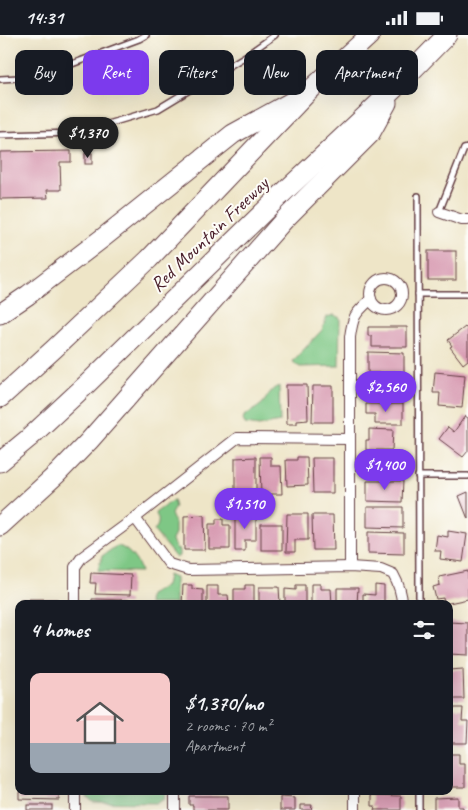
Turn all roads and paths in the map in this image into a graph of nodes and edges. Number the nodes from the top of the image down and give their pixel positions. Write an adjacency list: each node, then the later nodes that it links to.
1 (146, 35): 6 (lane)
2 (275, 35): 10 (lane)
3 (370, 35): 7 (highway, Red Mountain Freeway)
4 (447, 35): 5 (highway, Red Mountain Freeway)
5 (418, 65)
6 (0, 79)
7 (308, 92): 18 (highway); 19 (highway, Red Mountain Freeway)
8 (388, 95): 21 (highway, Red Mountain Freeway)
9 (391, 95): 25 (highway)
10 (0, 135)
11 (468, 149): 13 (lane)
12 (418, 196): 16 (lane)
13 (438, 212): 14 (street)
14 (468, 220)
15 (468, 293): 16 (lane)
16 (418, 294): 22 (lane)
17 (371, 299): 20 (street)
18 (0, 314)
19 (0, 398)
20 (350, 439): 24 (street); 26 (street)
21 (0, 462)
22 (418, 476): 23 (lane); 29 (lane)
23 (468, 476)
24 (135, 518): 26 (street); 27 (street)
25 (0, 526)
26 (350, 567): 28 (street)
27 (75, 600)
28 (402, 600)
29 (419, 600)
30 (74, 795): 34 (street)
31 (175, 795): 35 (street)
32 (355, 795): 36 (street)
33 (419, 795): 37 (lane)
34 (75, 810)
35 (175, 810)
36 (355, 810)
37 (419, 810)

